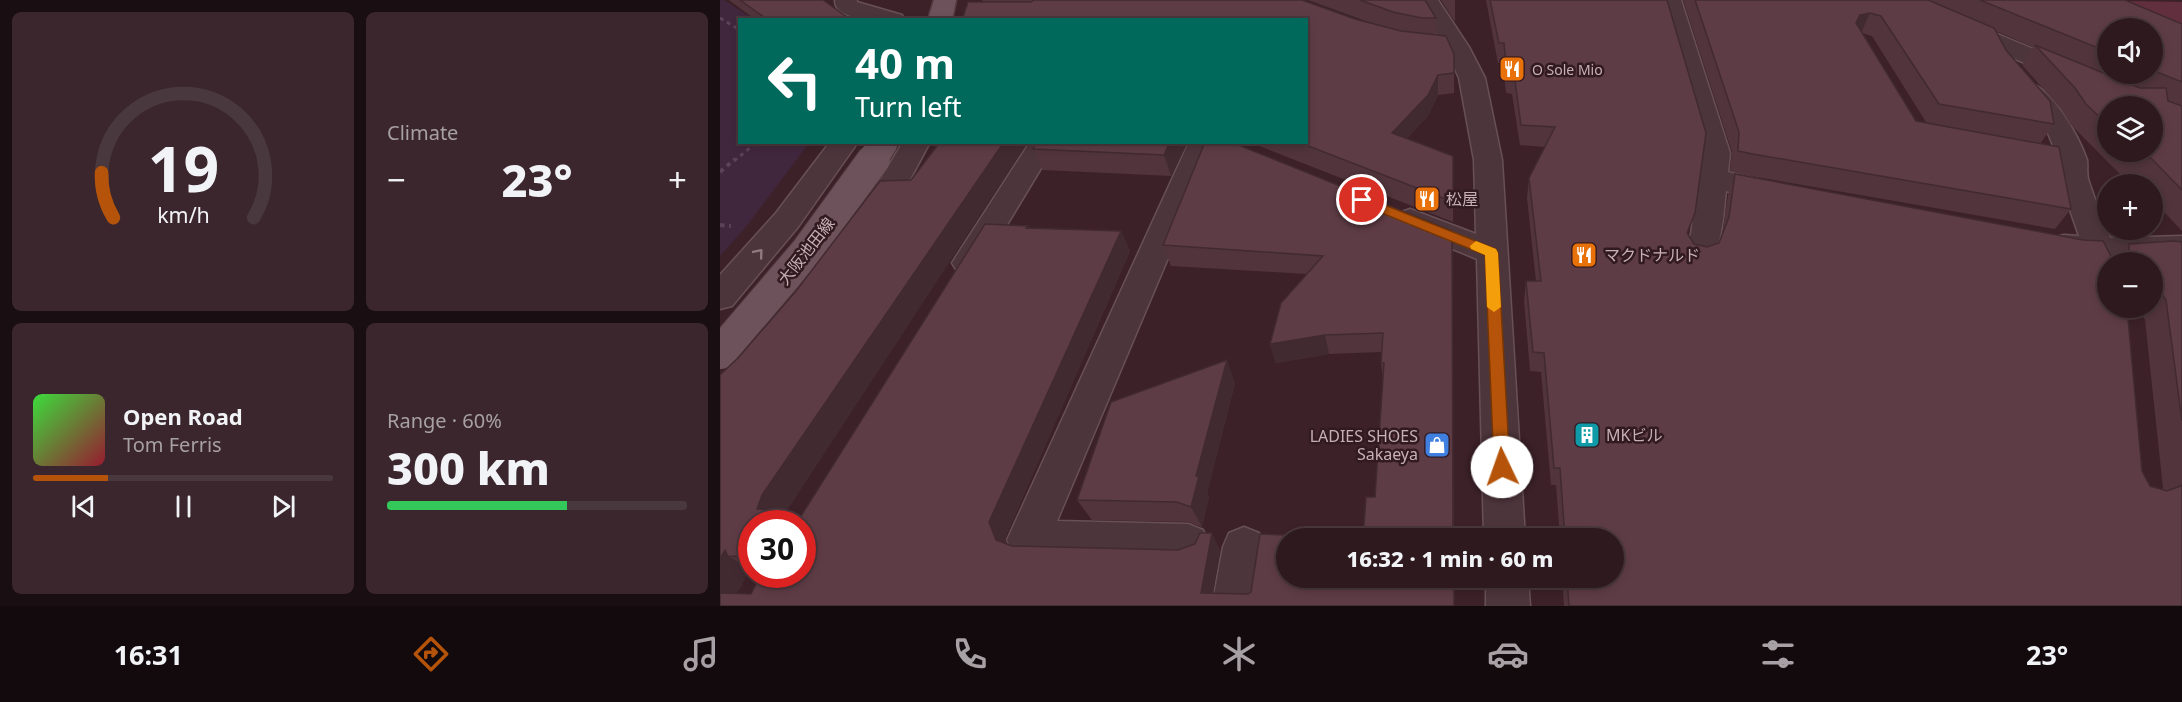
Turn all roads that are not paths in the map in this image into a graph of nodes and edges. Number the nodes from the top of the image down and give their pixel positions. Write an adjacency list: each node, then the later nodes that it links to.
1 (846, 0): 7 (street)
2 (910, 0): 8 (street)
3 (945, 0): 9 (main road)
4 (1428, 0): 26 (street)
5 (1670, 0): 19 (street)
6 (1897, 0): 10 (street)
7 (887, 18)
8 (905, 18)
9 (940, 18)
10 (1995, 43): 11 (street); 18 (street)
11 (2122, 96)
12 (844, 144): 30 (street, one-way to 12)
13 (884, 144): 33 (main road, 大阪池田線, bridge)
14 (916, 144): 32 (street)
15 (1043, 144): 29 (street)
16 (1215, 144): 35 (street)
17 (1995, 148): 18 (street)
18 (2074, 162): 24 (street)
19 (1714, 179): 20 (street); 27 (street)
20 (1803, 198)
21 (1390, 212): 26 (street)
22 (2031, 240): 28 (street)
23 (2182, 247): 25 (street)
24 (2100, 252)
25 (2154, 252)
26 (1492, 253): 34 (street)
27 (1699, 254)
28 (2097, 259)
29 (955, 284)
30 (720, 297)
31 (720, 317): 32 (street)
32 (783, 323): 33 (street)
33 (727, 365)
34 (1505, 528)
35 (1188, 544)
36 (1244, 547): 38 (street)
37 (1507, 588): 39 (street)
38 (1234, 606)
39 (1508, 606)

